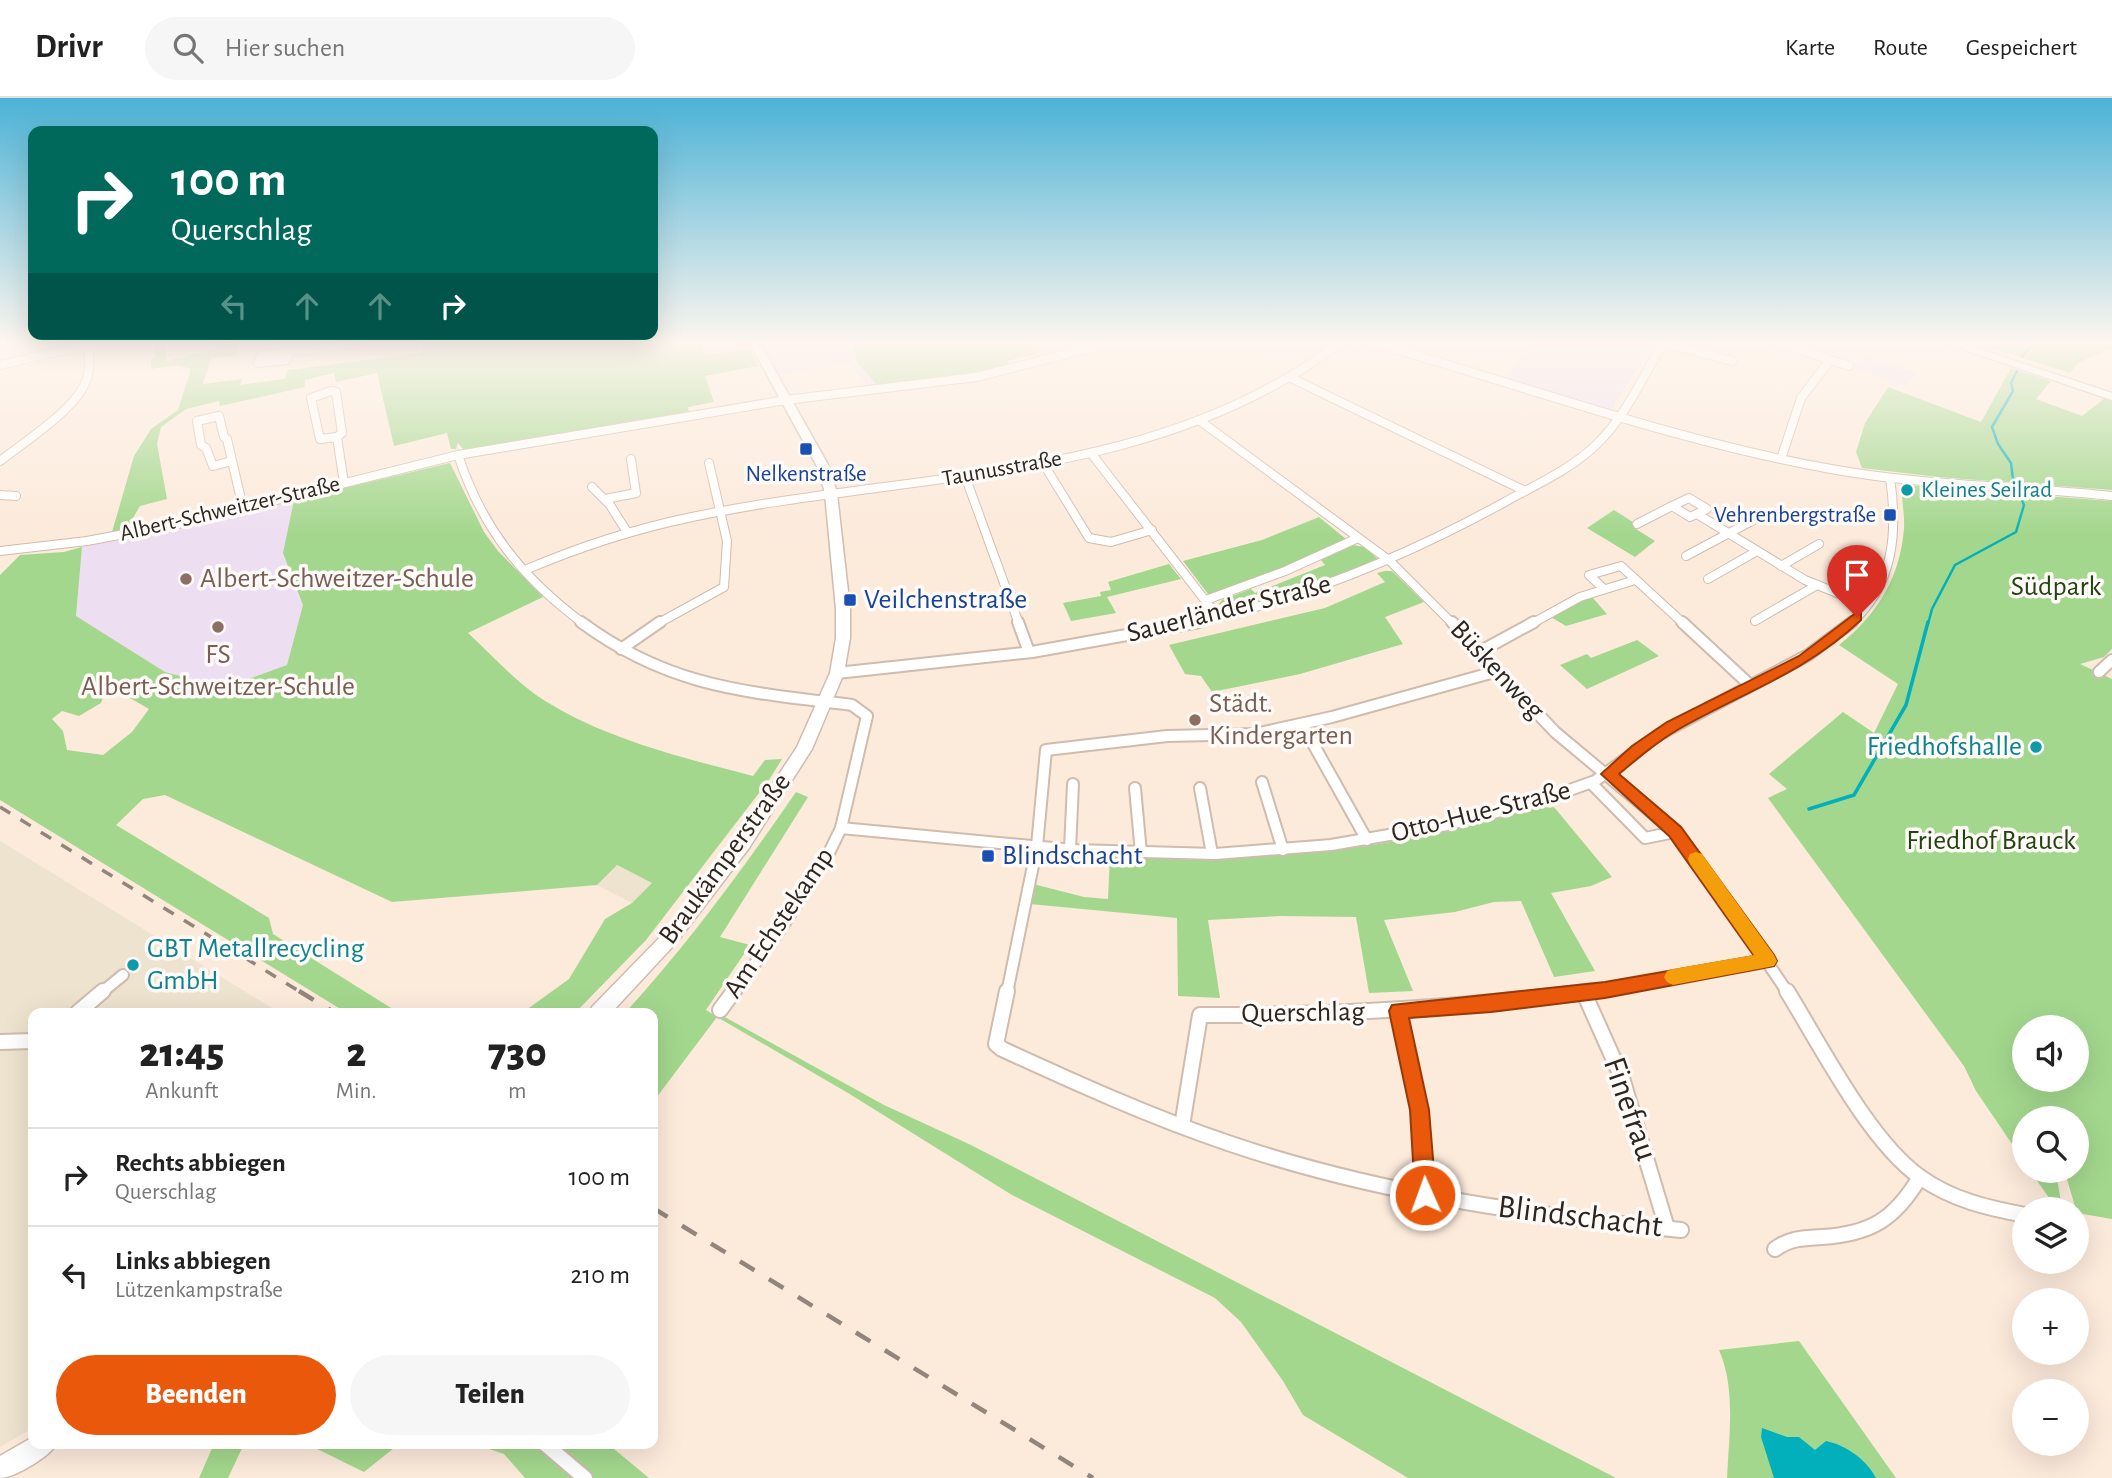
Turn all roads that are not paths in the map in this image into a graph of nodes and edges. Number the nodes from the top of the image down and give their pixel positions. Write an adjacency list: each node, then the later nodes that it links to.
1 (65, 406): 18 (street)
2 (313, 406): 13 (street)
3 (338, 406): 13 (street)
4 (748, 406): 15 (street)
5 (790, 406): 27 (street, Braukämperstraße)
6 (1229, 406): 12 (street, Taunusstraße)
7 (1350, 406): 26 (street)
8 (1584, 406): 11 (street)
9 (1624, 406): 11 (street, Sauerländer Straße)
10 (1798, 406): 17 (street)
11 (1617, 417): 17 (street); 26 (street, Sauerländer Straße)
12 (1199, 420): 14 (street, Taunusstraße); 41 (street, Büskenweg)
13 (337, 437): 24 (street)
14 (1091, 453): 21 (street, Taunusstraße); 38 (street)
15 (458, 455): 24 (street, Albert-Schweitzer-Straße); 48 (street)
16 (631, 459): 31 (street)
17 (1780, 459): 23 (street)
18 (0, 461)
19 (232, 461): 19 (street); 33 (street)
20 (709, 463): 34 (street)
21 (1043, 463): 22 (street, Taunusstraße); 38 (street)
22 (965, 476): 27 (street, Taunusstraße); 59 (street)
23 (1890, 478): 30 (street); 54 (street, Otto-Hue-Straße)
24 (344, 483): 33 (street, Albert-Schweitzer-Straße)
25 (592, 487): 31 (street)
26 (1525, 491): 46 (street, Sauerländer Straße)
27 (831, 494): 34 (street, Taunusstraße); 63 (street, Braukämperstraße)
28 (0, 495): 29 (street)
29 (16, 496)
30 (2112, 496)
31 (605, 499): 39 (street)
32 (1672, 506): 35 (street); 35 (street); 37 (street)
33 (243, 508): 43 (street, Albert-Schweitzer-Straße)
34 (722, 509): 39 (street, Taunusstraße); 57 (street)
35 (1697, 514): 40 (street)
36 (1761, 516): 40 (street)
37 (1637, 524)
38 (1152, 530): 53 (street)
39 (627, 532): 48 (street, Taunusstraße)
40 (1727, 534): 44 (street); 45 (street)
41 (1358, 538): 46 (street, Büskenweg); 53 (street, Sauerländer Straße)
42 (1819, 544): 47 (street)
43 (0, 551)
44 (1757, 551): 47 (street); 49 (street)
45 (1686, 556)
46 (1390, 561): 55 (street, Sauerländer Straße); 58 (street, Büskenweg)
47 (1781, 566): 51 (street)
48 (525, 570): 57 (street)
49 (1708, 579)
50 (1634, 580): 52 (street); 52 (street); 64 (street)
51 (1817, 584): 54 (street); 56 (street)
52 (1604, 589): 58 (street)
53 (1206, 600): 55 (street)
54 (1867, 605): 64 (street, Otto-Hue-Straße)
55 (1218, 617): 59 (street, Sauerländer Straße)
56 (1755, 621)
57 (621, 649): 65 (street)
58 (1481, 651): 61 (street, Büskenweg)
59 (1029, 652): 63 (street, Sauerländer Straße)
60 (2112, 660): 62 (street)
61 (1498, 671): 66 (street); 67 (street, Büskenweg)
62 (2099, 672)
63 (836, 673): 65 (street, Braukämperstraße)
64 (1750, 685): 67 (street, Otto-Hue-Straße)
65 (829, 696): 73 (street, Am Echstekamp); 85 (street, Braukämperstraße)
66 (1302, 724): 75 (street, Otto-Hue-Straße); 76 (street)
67 (1609, 774): 70 (street, Otto-Hue-Straße); 74 (street, Büskenweg)
68 (1262, 782): 78 (street)
69 (1073, 783): 77 (street)
70 (1591, 783): 74 (street); 75 (street, Otto-Hue-Straße)
71 (1135, 788): 79 (street)
72 (1200, 788): 80 (street)
73 (841, 828): 76 (street, Otto-Hue-Straße); 86 (street, Am Echstekamp)
74 (1675, 832): 81 (street, Büskenweg)
75 (1367, 839): 78 (street, Otto-Hue-Straße)
76 (1037, 846): 77 (street, Otto-Hue-Straße); 90 (street, Blindschacht)
77 (1070, 849): 79 (street, Otto-Hue-Straße)
78 (1283, 850): 80 (street, Otto-Hue-Straße)
79 (1141, 853): 80 (street, Otto-Hue-Straße)
80 (1212, 854)
81 (1768, 961): 83 (street, Querschlag); 91 (street, Büskenweg)
82 (123, 975): 84 (street)
83 (1584, 993): 87 (street, Querschlag); 94 (street, Finefrau)
84 (82, 1008)
85 (604, 1008)
86 (720, 1010)
87 (1398, 1011): 90 (street, Querschlag); 92 (street)
88 (28, 1041): 89 (street)
89 (0, 1042)
90 (1182, 1126): 92 (street, Blindschacht)
91 (1920, 1177): 93 (street, Büskenweg); 95 (street)
92 (1425, 1195): 94 (street, Blindschacht)
93 (2012, 1212)
94 (1674, 1229)
95 (1775, 1249)
96 (35, 1449): 98 (street)
97 (551, 1449): 99 (street)
98 (0, 1469)
99 (585, 1478)

